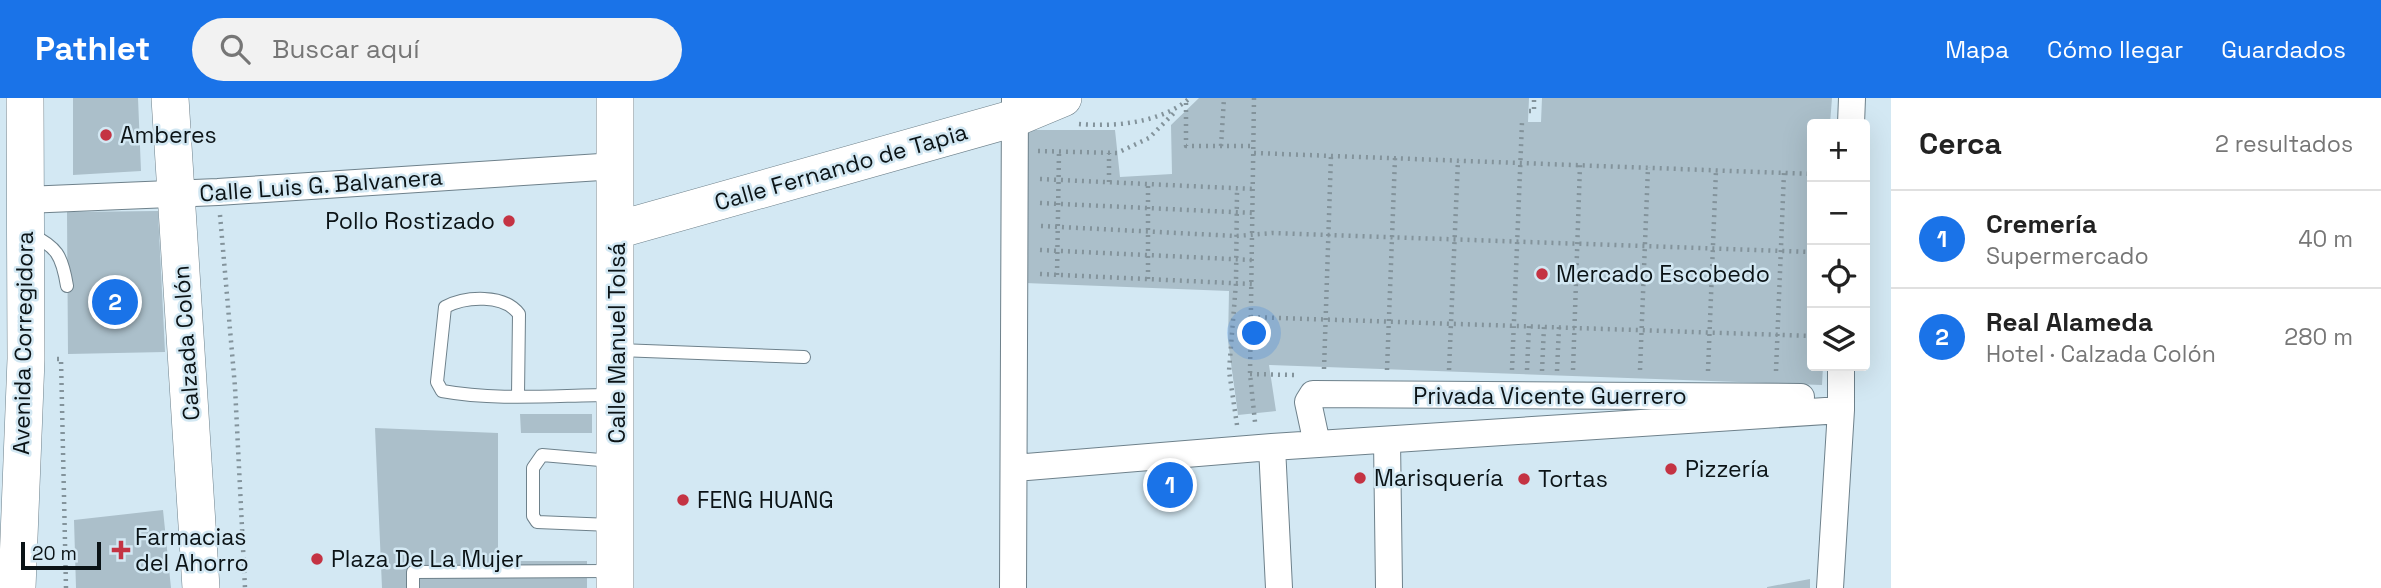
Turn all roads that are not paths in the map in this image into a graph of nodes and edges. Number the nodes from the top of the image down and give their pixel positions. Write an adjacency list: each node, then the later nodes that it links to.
1 (170, 98): 9 (street, Calzada Colón)
2 (615, 98): 8 (street, Calle Manuel Tolsá)
3 (1852, 98): 6 (street)
4 (1067, 110): 7 (street, Calle Fernando de Tapia)
5 (30, 113): 10 (street, Avenida Corregidora)
6 (1851, 119)
7 (1015, 122): 11 (street, Calle Fernando de Tapia); 23 (street)
8 (617, 166): 9 (street, Calle Luis G. Balvanera); 11 (street, Calle Manuel Tolsá)
9 (176, 194): 10 (street, Calle Luis G. Balvanera); 27 (street, Calzada Colón)
10 (25, 215): 12 (lane); 26 (street, Avenida Corregidora)
11 (617, 230): 13 (street, Calle Manuel Tolsá)
12 (67, 286)
13 (617, 350): 14 (lane); 17 (street, Calle Manuel Tolsá)
14 (804, 357)
15 (1841, 371): 18 (street)
16 (518, 395): 16 (lane); 17 (lane)
17 (617, 395): 22 (street, Calle Manuel Tolsá)
18 (1841, 403): 19 (street, Privada Vicente Guerrero); 20 (street, Privada Vicente Guerrero); 32 (street)
19 (1387, 440): 20 (street, Privada Vicente Guerrero); 31 (street)
20 (1317, 444): 21 (street, Privada Vicente Guerrero)
21 (1257, 448): 23 (street, Privada Vicente Guerrero); 30 (street)
22 (616, 462): 24 (street, Calle Manuel Tolsá); 24 (lane)
23 (1014, 468): 29 (street)
24 (614, 525): 25 (street, Calle Manuel Tolsá)
25 (615, 580): 28 (lane)
26 (17, 588)
27 (201, 588)
28 (413, 588)
29 (1013, 588)
30 (1279, 588)
31 (1390, 588)
32 (1830, 588)

